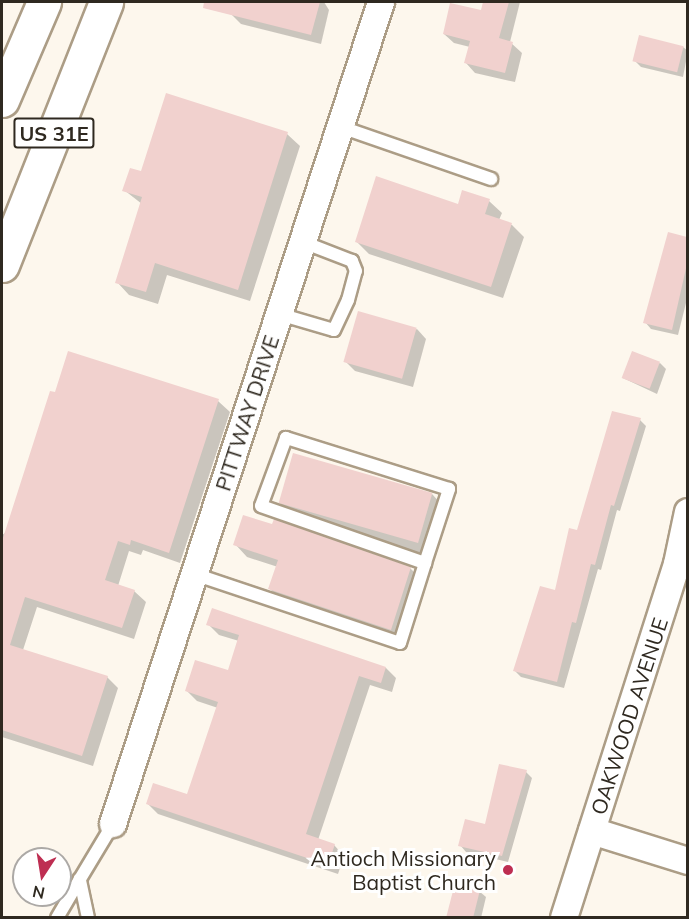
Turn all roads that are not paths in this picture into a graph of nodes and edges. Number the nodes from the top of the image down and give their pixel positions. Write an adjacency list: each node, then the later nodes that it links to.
1 (44, 2): 4 (highway, US 31E)
2 (106, 2): 8 (highway, US 31E)
3 (381, 2): 5 (street, PITTWAY DRIVE)
4 (2, 100)
5 (340, 127): 6 (lane); 7 (street, PITTWAY DRIVE)
6 (491, 179)
7 (303, 242): 9 (street, PITTWAY DRIVE); 9 (lane)
8 (2, 265)
9 (279, 314): 12 (street, PITTWAY DRIVE)
10 (687, 512): 14 (street, OAKWOOD AVENUE)
11 (425, 563): 11 (lane); 12 (lane)
12 (195, 574): 13 (street, PITTWAY DRIVE)
13 (113, 824): 16 (lane)
14 (592, 831): 15 (street); 19 (street, OAKWOOD AVENUE)
15 (687, 861)
16 (80, 879): 17 (lane); 18 (lane)
17 (57, 918)
18 (88, 918)
19 (564, 918)

